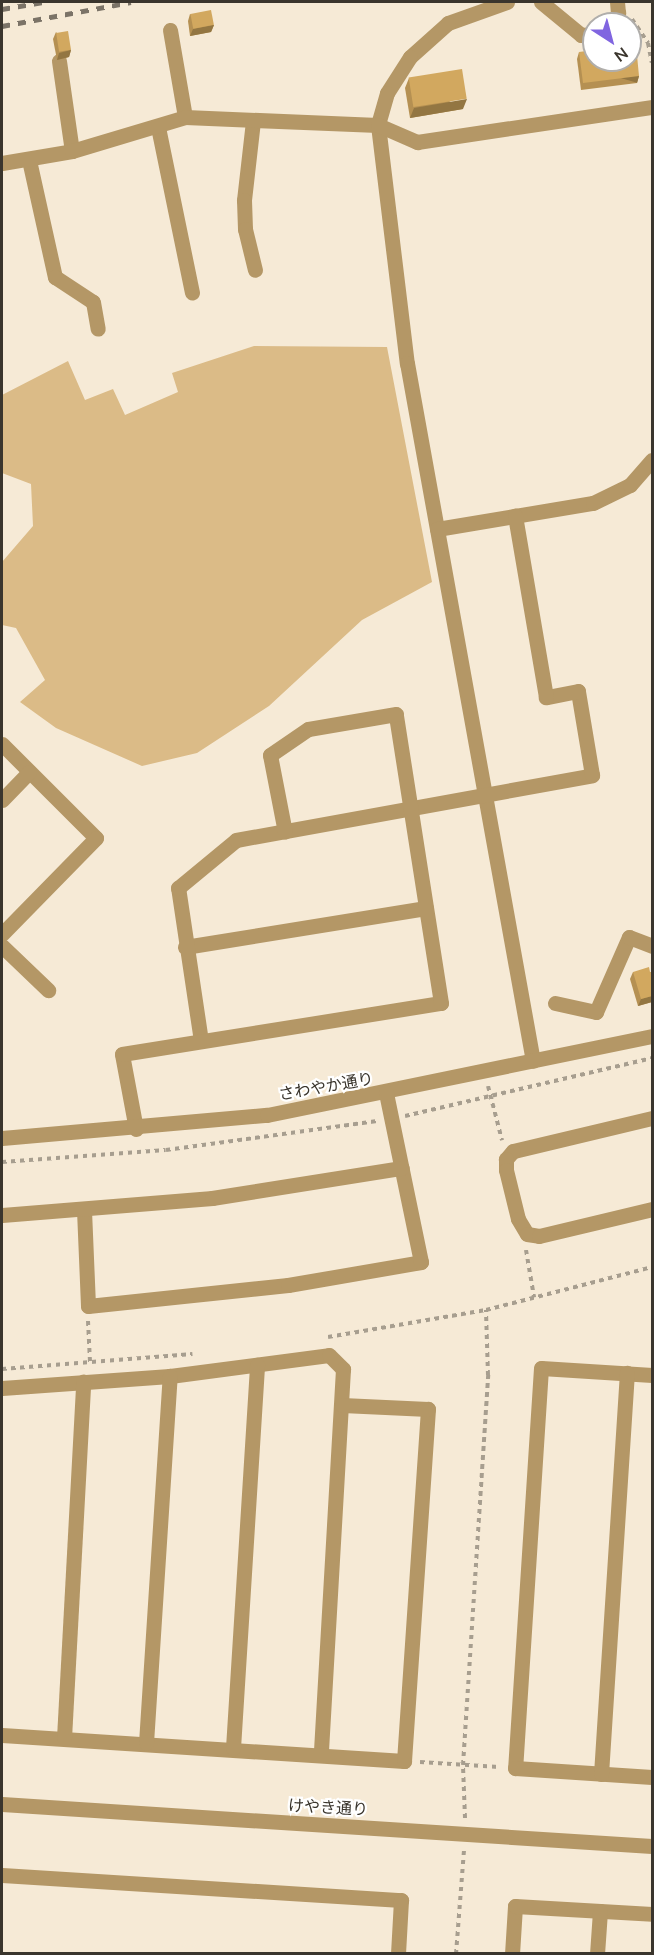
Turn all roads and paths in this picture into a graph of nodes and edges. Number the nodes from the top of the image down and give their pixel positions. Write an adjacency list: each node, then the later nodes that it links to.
1 (507, 2): 11 (street)
2 (541, 2): 4 (street)
3 (170, 30): 9 (street)
4 (582, 35)
5 (642, 37): 7 (path)
6 (59, 61): 13 (street)
7 (652, 63)
8 (652, 107): 11 (street)
9 (185, 117): 10 (street); 12 (street)
10 (253, 121): 11 (street); 16 (street)
11 (378, 125): 21 (street)
12 (158, 127): 13 (street); 17 (street)
13 (72, 151): 14 (street)
14 (29, 160): 15 (street); 18 (street)
15 (2, 163)
16 (255, 270)
17 (192, 293)
18 (98, 328)
19 (652, 460): 20 (street)
20 (515, 516): 21 (street); 24 (street)
21 (436, 529): 24 (street)
22 (2, 744): 23 (street)
23 (29, 772): 25 (street); 29 (street)
24 (483, 796): 26 (street); 37 (street)
25 (2, 800)
26 (411, 810): 27 (street); 27 (street); 28 (street)
27 (285, 832): 32 (street)
28 (426, 908): 32 (street); 36 (street)
29 (2, 934)
30 (652, 945): 34 (street)
31 (2, 946): 33 (street)
32 (185, 947): 36 (street)
33 (48, 990)
34 (555, 1003)
35 (652, 1036): 37 (street, さわやか通り)
36 (201, 1041): 41 (street)
37 (533, 1061): 38 (street, さわやか通り)
38 (484, 1073): 39 (street, さわやか通り); 43 (path)
39 (386, 1093): 41 (street, さわやか通り); 44 (street)
40 (652, 1118): 43 (street)
41 (136, 1129): 42 (street, さわやか通り)
42 (2, 1138)
43 (506, 1159): 48 (street)
44 (402, 1168): 46 (street); 51 (street)
45 (652, 1209): 48 (street)
46 (84, 1210): 47 (street); 51 (street)
47 (2, 1215)
48 (522, 1229): 50 (path)
49 (652, 1267): 50 (path)
50 (534, 1298): 52 (path)
51 (88, 1306): 55 (path)
52 (486, 1310): 53 (path); 70 (path)
53 (320, 1338)
54 (194, 1354): 55 (path)
55 (90, 1362): 57 (path)
56 (257, 1365): 60 (street); 63 (street); 67 (street)
57 (2, 1369)
58 (627, 1373): 59 (street); 71 (street); 72 (street)
59 (652, 1375)
60 (170, 1376): 61 (street); 66 (street)
61 (83, 1382): 62 (street); 65 (street)
62 (2, 1388)
63 (342, 1405): 68 (street); 69 (street)
64 (2, 1735): 65 (street)
65 (64, 1738): 66 (street)
66 (146, 1743): 67 (street)
67 (233, 1748): 68 (street)
68 (321, 1754): 69 (street)
69 (404, 1761): 70 (path)
70 (463, 1765): 71 (path); 75 (path)
71 (515, 1768): 72 (street)
72 (601, 1774): 73 (street)
73 (652, 1777)
74 (2, 1804): 75 (street, けやき通り)
75 (465, 1833): 76 (street, けやき通り); 81 (path)
76 (652, 1846)
77 (2, 1875): 80 (street)
78 (600, 1911): 79 (street); 82 (street); 83 (street)
79 (652, 1914)
80 (398, 1953)
81 (456, 1953)
82 (512, 1953)
83 (597, 1953)

